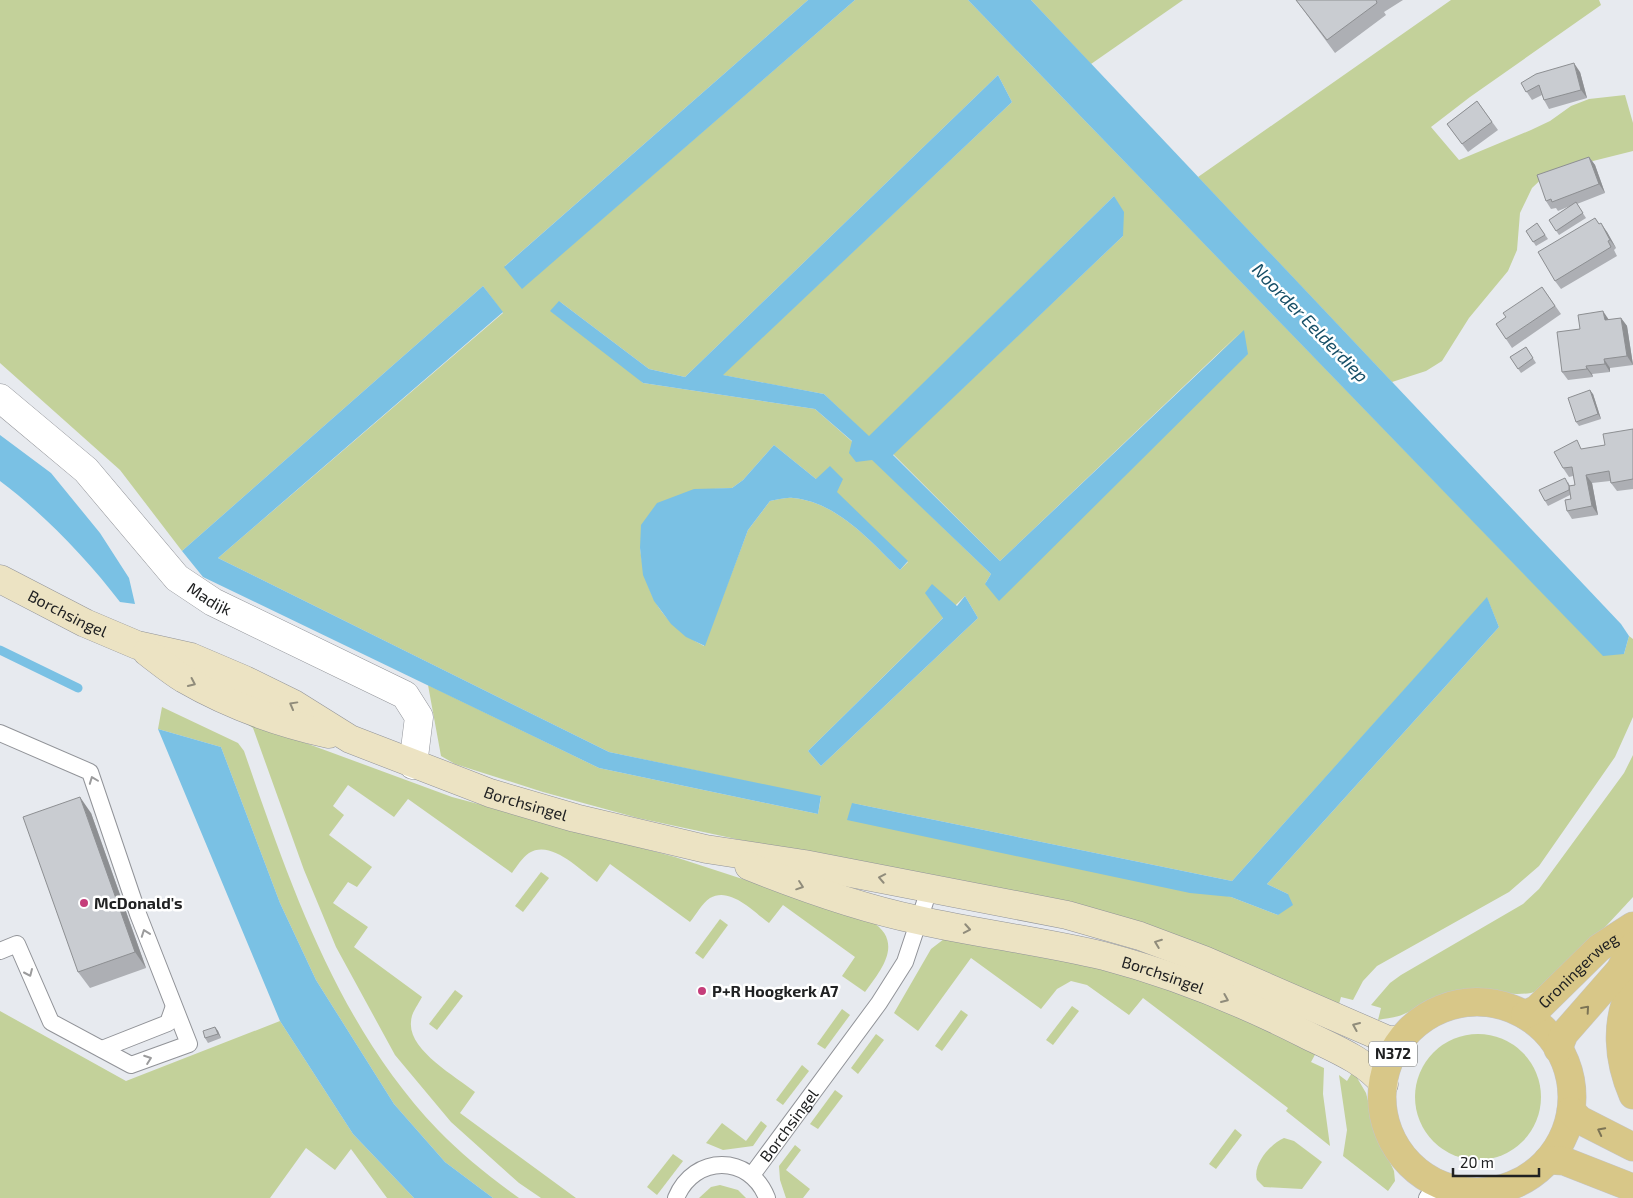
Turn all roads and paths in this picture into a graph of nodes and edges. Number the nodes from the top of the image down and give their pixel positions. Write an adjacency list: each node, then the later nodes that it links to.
1 (0, 398): 4 (street, Madijk)
2 (0, 579): 4 (main road, Borchsingel)
3 (0, 733): 12 (lane, one-way to 3)
4 (413, 765): 5 (main road, Borchsingel)
5 (706, 849): 6 (main road, Borchsingel, one-way to 5); 7 (main road, Borchsingel, one-way to 7)
6 (930, 887): 7 (lane, Borchsingel); 14 (main road, Borchsingel, one-way to 6)
7 (919, 920): 17 (main road, Borchsingel, one-way to 17); 22 (lane, Borchsingel)
8 (1633, 926): 13 (main road, Groningerweg)
9 (1633, 946): 15 (main road, Groningerweg, one-way to 9)
10 (0, 950): 16 (lane, one-way to 16)
11 (1633, 986): 18 (main road)
12 (173, 1009): 16 (lane); 16 (lane, one-way to 12)
13 (1525, 1016): 14 (main road, N372); 15 (main road, N372)
14 (1402, 1040): 17 (main road, N372)
15 (1558, 1048): 19 (main road, N372)
16 (102, 1049)
17 (1384, 1084): 24 (main road, N372)
18 (1633, 1096)
19 (1571, 1110): 20 (main road, one-way to 19); 21 (main road, N372)
20 (1633, 1147)
21 (1548, 1160): 23 (main road); 24 (main road, N372)
22 (752, 1175): 25 (lane); 26 (lane)
23 (1633, 1188)
24 (1435, 1193)
25 (676, 1198)
26 (768, 1198)

